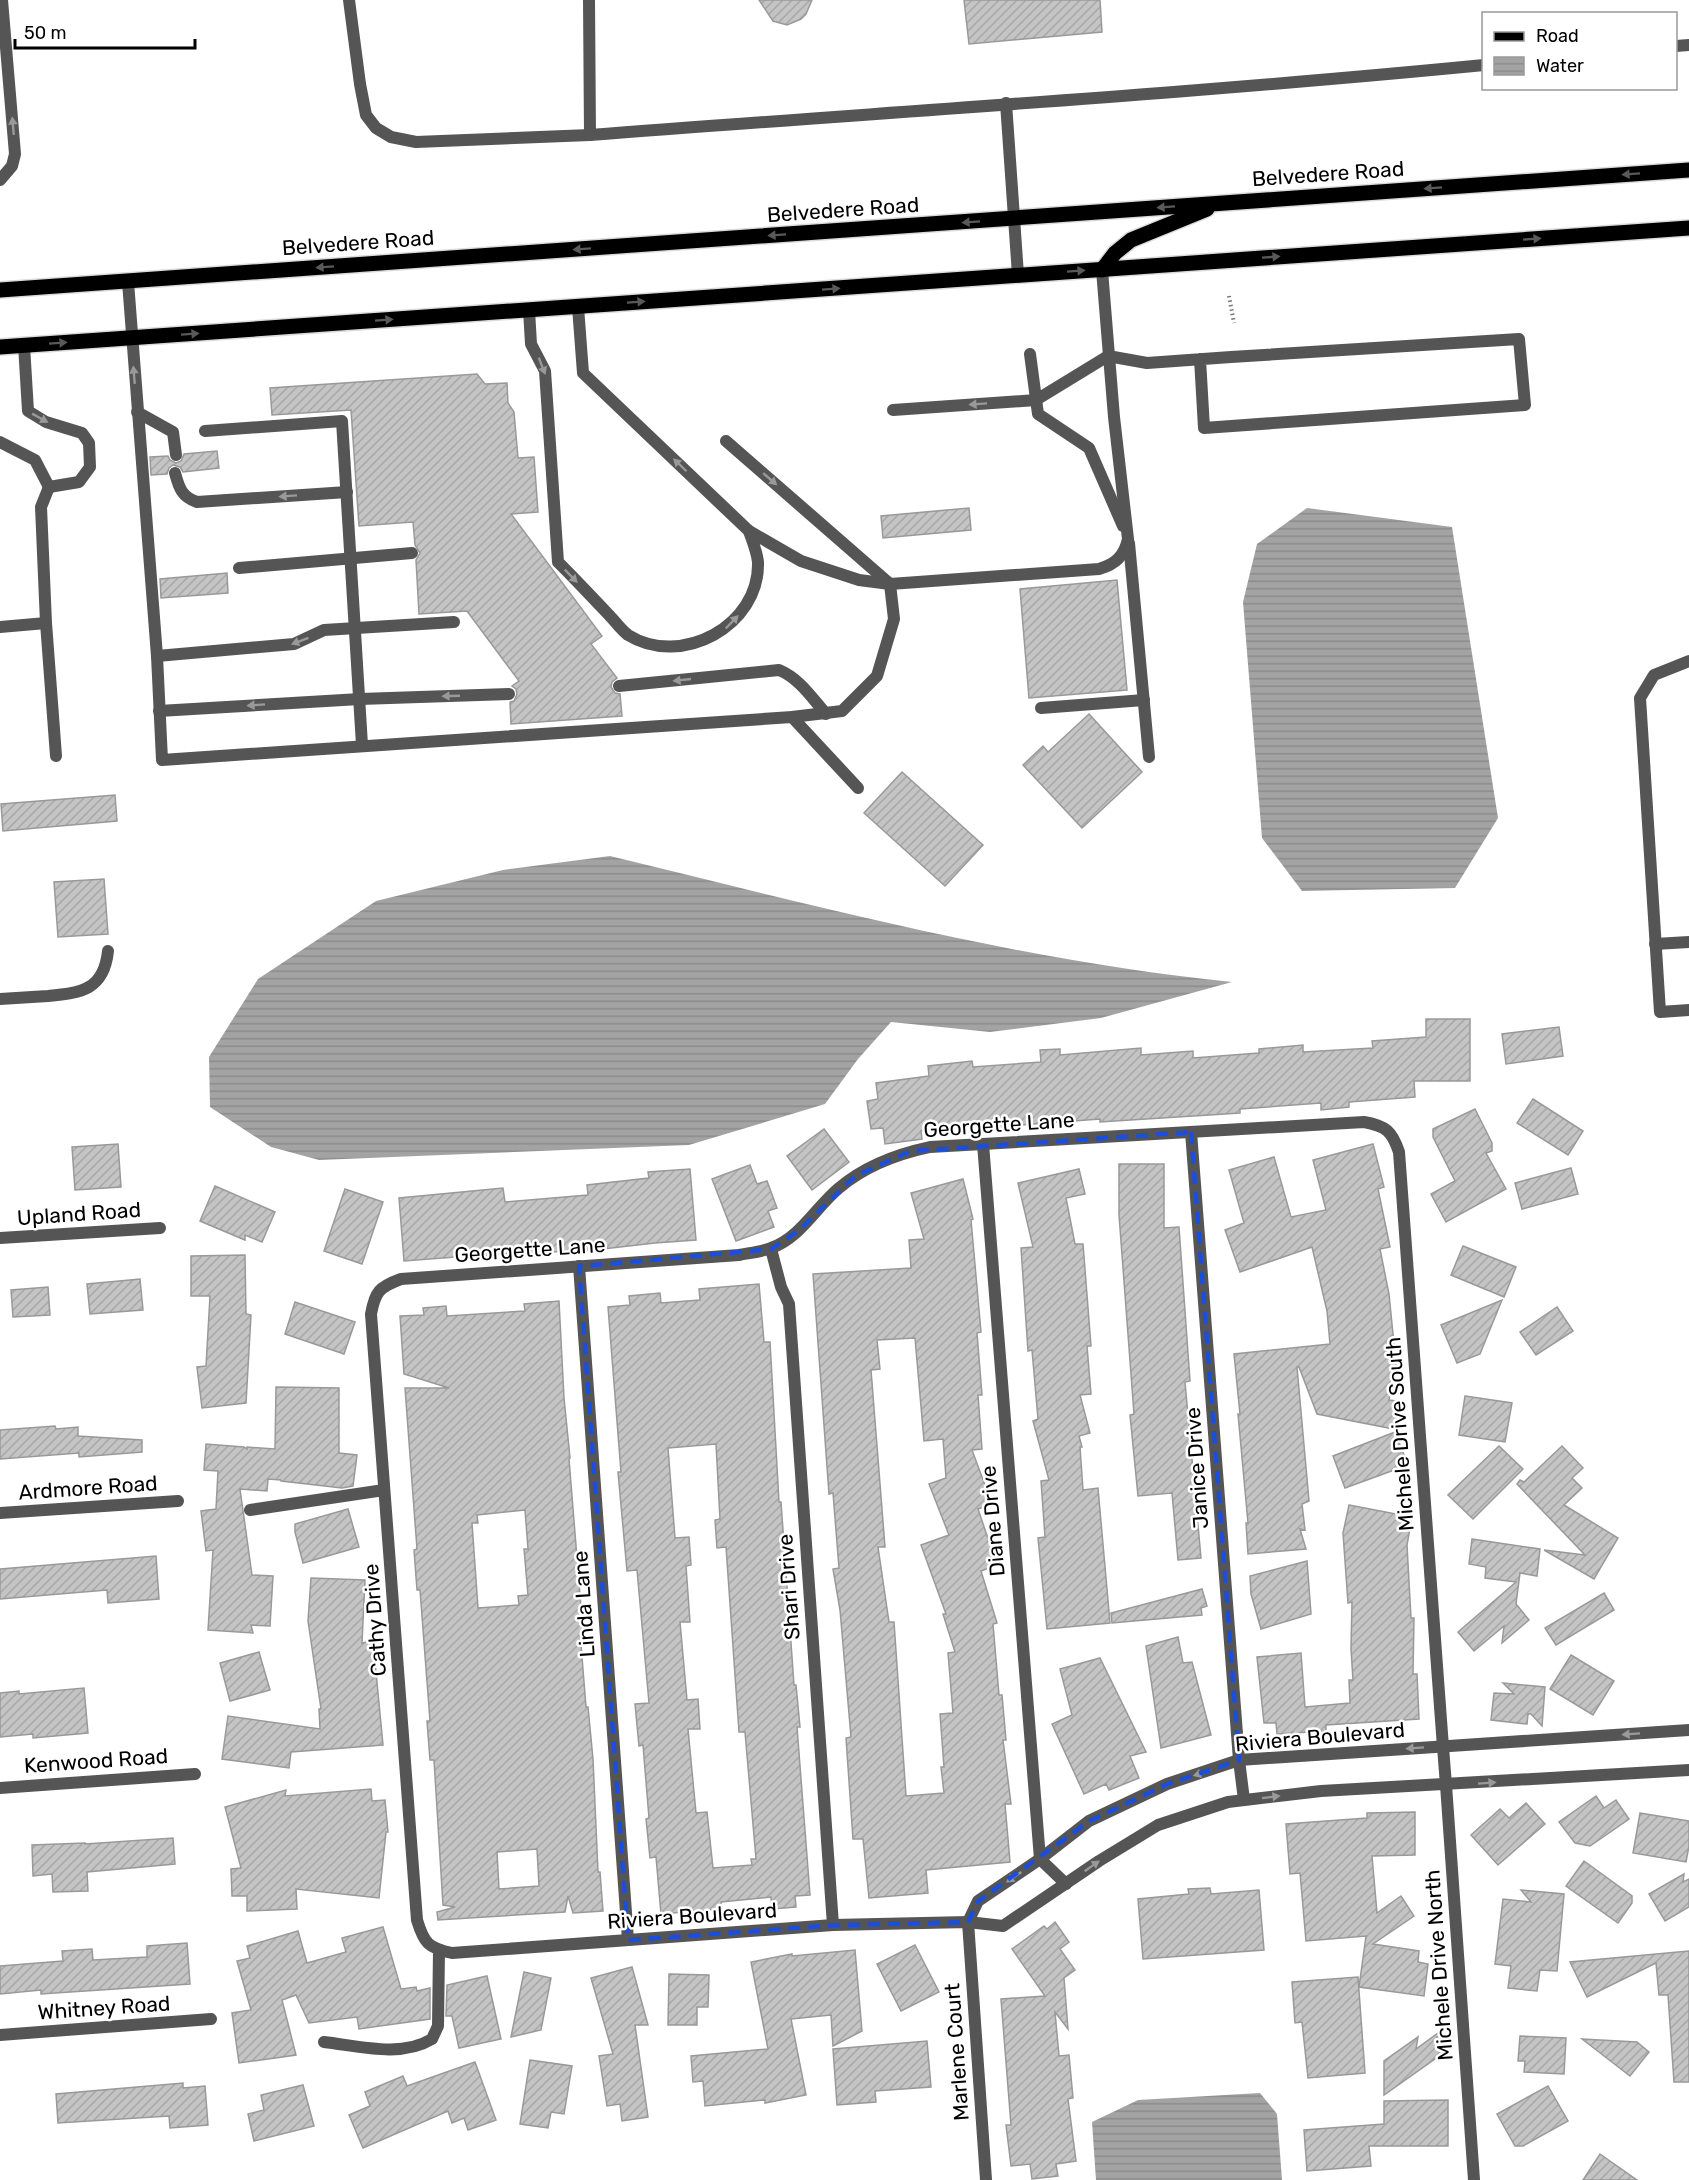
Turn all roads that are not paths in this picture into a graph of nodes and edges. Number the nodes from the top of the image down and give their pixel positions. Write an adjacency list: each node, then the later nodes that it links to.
1 (2, 0): 8 (street, one-way to 1)
2 (349, 0): 6 (street)
3 (589, 0): 6 (street)
4 (1482, 65): 5 (street)
5 (1006, 103): 6 (street); 10 (street)
6 (590, 135)
7 (1689, 170): 9 (main road, Belvedere Road, one-way to 9)
8 (0, 180)
9 (1224, 202): 10 (main road, Belvedere Road, one-way to 10); 12 (main road)
10 (1014, 219): 13 (street); 14 (main road, Belvedere Road, one-way to 14)
11 (1689, 228): 12 (main road, one-way to 11)
12 (1102, 270): 13 (main road, one-way to 12); 22 (street)
13 (1018, 275): 16 (main road, one-way to 13)
14 (128, 282): 15 (main road, Belvedere Road); 18 (street)
15 (0, 290)
16 (578, 307): 17 (main road); 34 (street, one-way to 16)
17 (529, 310): 18 (main road, one-way to 17); 34 (street, one-way to 34)
18 (131, 338): 19 (main road, one-way to 18); 26 (street, one-way to 18)
19 (24, 345): 20 (main road); 32 (street, one-way to 32)
20 (0, 347)
21 (1030, 354): 24 (street)
22 (1108, 356): 23 (street); 24 (street); 35 (street)
23 (1200, 359): 23 (street)
24 (1036, 400): 25 (street, one-way to 25); 35 (street)
25 (893, 410)
26 (137, 412): 30 (street); 44 (street)
27 (205, 431): 33 (street)
28 (726, 441): 39 (street, one-way to 39)
29 (0, 442): 32 (street)
30 (176, 455)
31 (175, 473): 33 (street, one-way to 31)
32 (49, 487): 41 (street)
33 (346, 492): 37 (street)
34 (749, 531): 39 (street)
35 (1128, 539): 39 (street); 49 (street)
36 (412, 553): 37 (street)
37 (351, 558): 38 (street); 43 (street)
38 (238, 568)
39 (890, 584): 52 (street)
40 (454, 622): 43 (street)
41 (46, 623): 42 (street); 55 (street)
42 (0, 627)
43 (356, 627): 44 (street, one-way to 44); 48 (street)
44 (157, 656): 51 (street)
45 (1689, 661): 59 (street)
46 (620, 686): 52 (street, one-way to 46)
47 (509, 694): 48 (street, one-way to 48)
48 (360, 699): 51 (street, one-way to 51); 54 (street)
49 (1144, 700): 50 (street); 56 (street)
50 (1041, 708)
51 (159, 711): 54 (street)
52 (826, 714): 53 (street)
53 (792, 717): 54 (street); 57 (street)
54 (362, 745)
55 (56, 756)
56 (1149, 757)
57 (858, 788)
58 (1689, 942): 59 (street)
59 (1655, 944): 62 (street)
60 (108, 951): 61 (street)
61 (0, 999)
62 (1689, 1010)
63 (1381, 1125): 64 (street, Georgette Lane); 76 (street, Michele Drive South)
64 (1191, 1132): 65 (street, Georgette Lane); 77 (street, Janice Drive)
65 (983, 1144): 68 (street, Georgette Lane); 83 (street, Diane Drive)
66 (160, 1228): 67 (street, Upland Road)
67 (0, 1238)
68 (771, 1249): 69 (street, Georgette Lane); 86 (street, Shari Drive)
69 (579, 1266): 70 (street, Georgette Lane); 88 (street, Linda Lane)
70 (374, 1298): 71 (street, Cathy Drive)
71 (384, 1490): 73 (street); 87 (street, Cathy Drive)
72 (178, 1501): 74 (street, Ardmore Road)
73 (250, 1510)
74 (0, 1513)
75 (1689, 1730): 76 (street, Riviera Boulevard, one-way to 76)
76 (1443, 1747): 77 (street, Riviera Boulevard, one-way to 77); 80 (street, Michele Drive North)
77 (1239, 1760): 82 (street, Janice Drive); 83 (street, Riviera Boulevard, one-way to 83)
78 (1689, 1770): 80 (street, Riviera Boulevard, one-way to 78)
79 (195, 1774): 81 (street, Kenwood Road)
80 (1446, 1785): 82 (street, Riviera Boulevard, one-way to 80); 94 (street, Michele Drive North)
81 (0, 1788)
82 (1244, 1800): 84 (street, Riviera Boulevard, one-way to 82)
83 (1040, 1859): 84 (street); 85 (street, Riviera Boulevard, one-way to 85)
84 (1066, 1884): 85 (street, Riviera Boulevard)
85 (968, 1922): 86 (street, Riviera Boulevard); 93 (street, Marlene Court)
86 (833, 1925): 88 (street, Riviera Boulevard)
87 (423, 1939): 89 (street, Riviera Boulevard)
88 (628, 1940): 89 (street, Riviera Boulevard)
89 (440, 1950): 92 (street)
90 (211, 2019): 91 (street, Whitney Road)
91 (0, 2035)
92 (324, 2042)
93 (986, 2180)
94 (1474, 2180)

